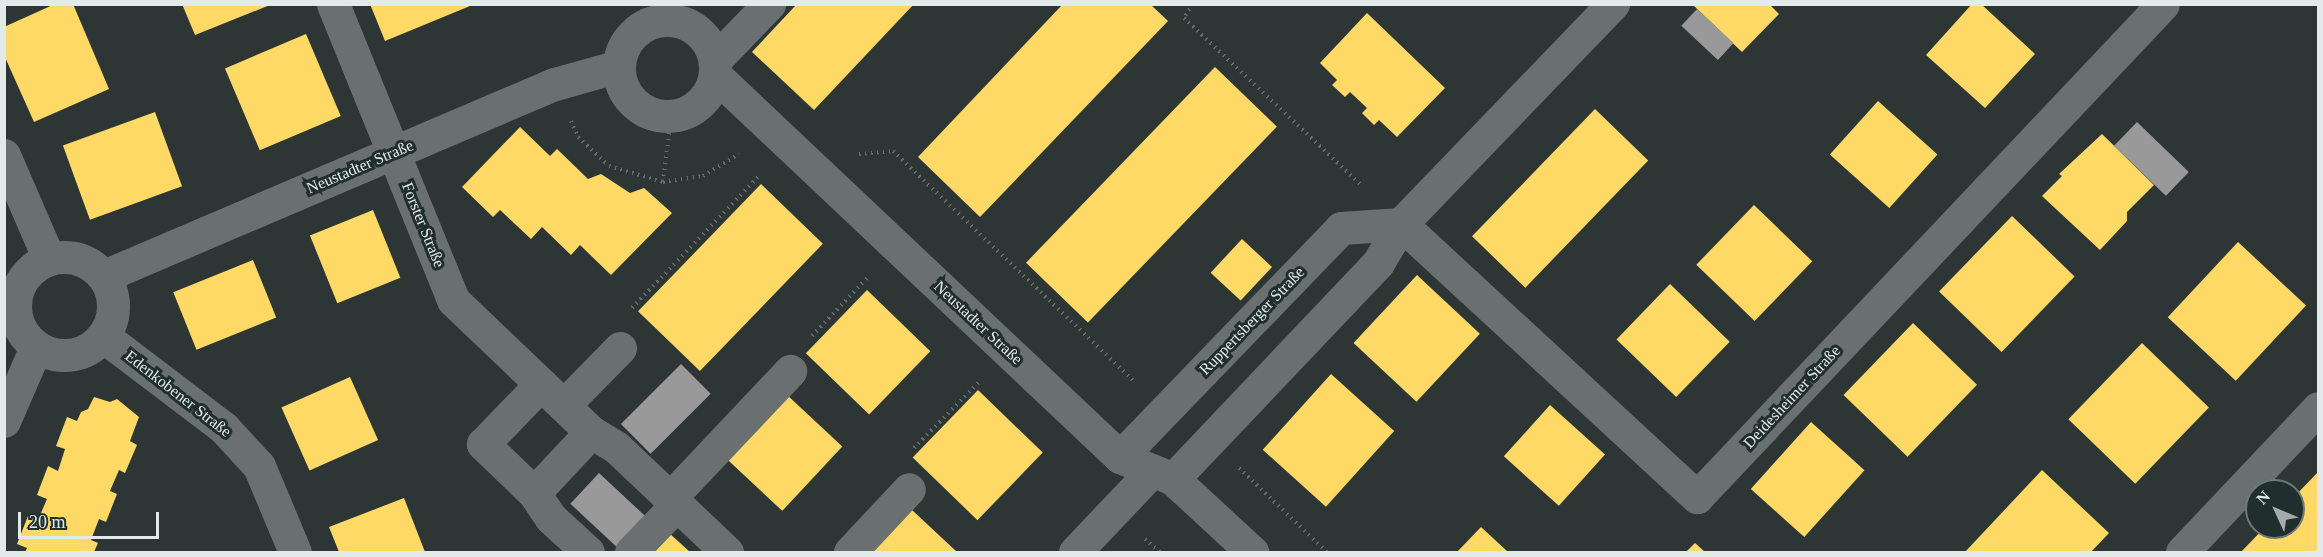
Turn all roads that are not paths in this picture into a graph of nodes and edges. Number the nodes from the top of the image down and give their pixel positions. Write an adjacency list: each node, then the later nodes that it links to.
1 (333, 4): 7 (street, Forster Straße)
2 (769, 4): 6 (street)
3 (1613, 4): 9 (street)
4 (2163, 4): 9 (street, Deidesheimer Straße)
5 (619, 66): 6 (street, Neustadter Straße); 6 (street); 7 (street, Neustadter Straße)
6 (715, 68): 21 (street, Neustadter Straße)
7 (394, 153): 11 (street, Neustadter Straße); 17 (street, Forster Straße)
8 (4, 155): 10 (street)
9 (1401, 224): 21 (street, Ruppertsberger Straße); 22 (street)
10 (49, 259): 11 (street); 12 (street)
11 (104, 276): 13 (street)
12 (10, 293): 14 (street)
13 (103, 336): 14 (street); 26 (street, Edenkobener Straße)
14 (36, 347): 19 (street)
15 (620, 348): 17 (street)
16 (790, 372): 25 (street)
17 (552, 394): 20 (street, Forster Straße); 24 (street)
18 (2319, 408): 33 (street)
19 (4, 421)
20 (591, 432): 24 (street); 25 (street, Forster Straße)
21 (1120, 457): 22 (street, Neustadter Straße)
22 (1162, 475): 31 (street); 32 (street, Neustadter Straße)
23 (909, 489): 30 (street)
24 (534, 493): 27 (street)
25 (673, 502): 28 (street); 29 (street, Forster Straße)
26 (295, 552)
27 (588, 552)
28 (631, 552)
29 (726, 552)
30 (850, 552)
31 (1075, 552)
32 (1252, 552)
33 (2182, 552)

